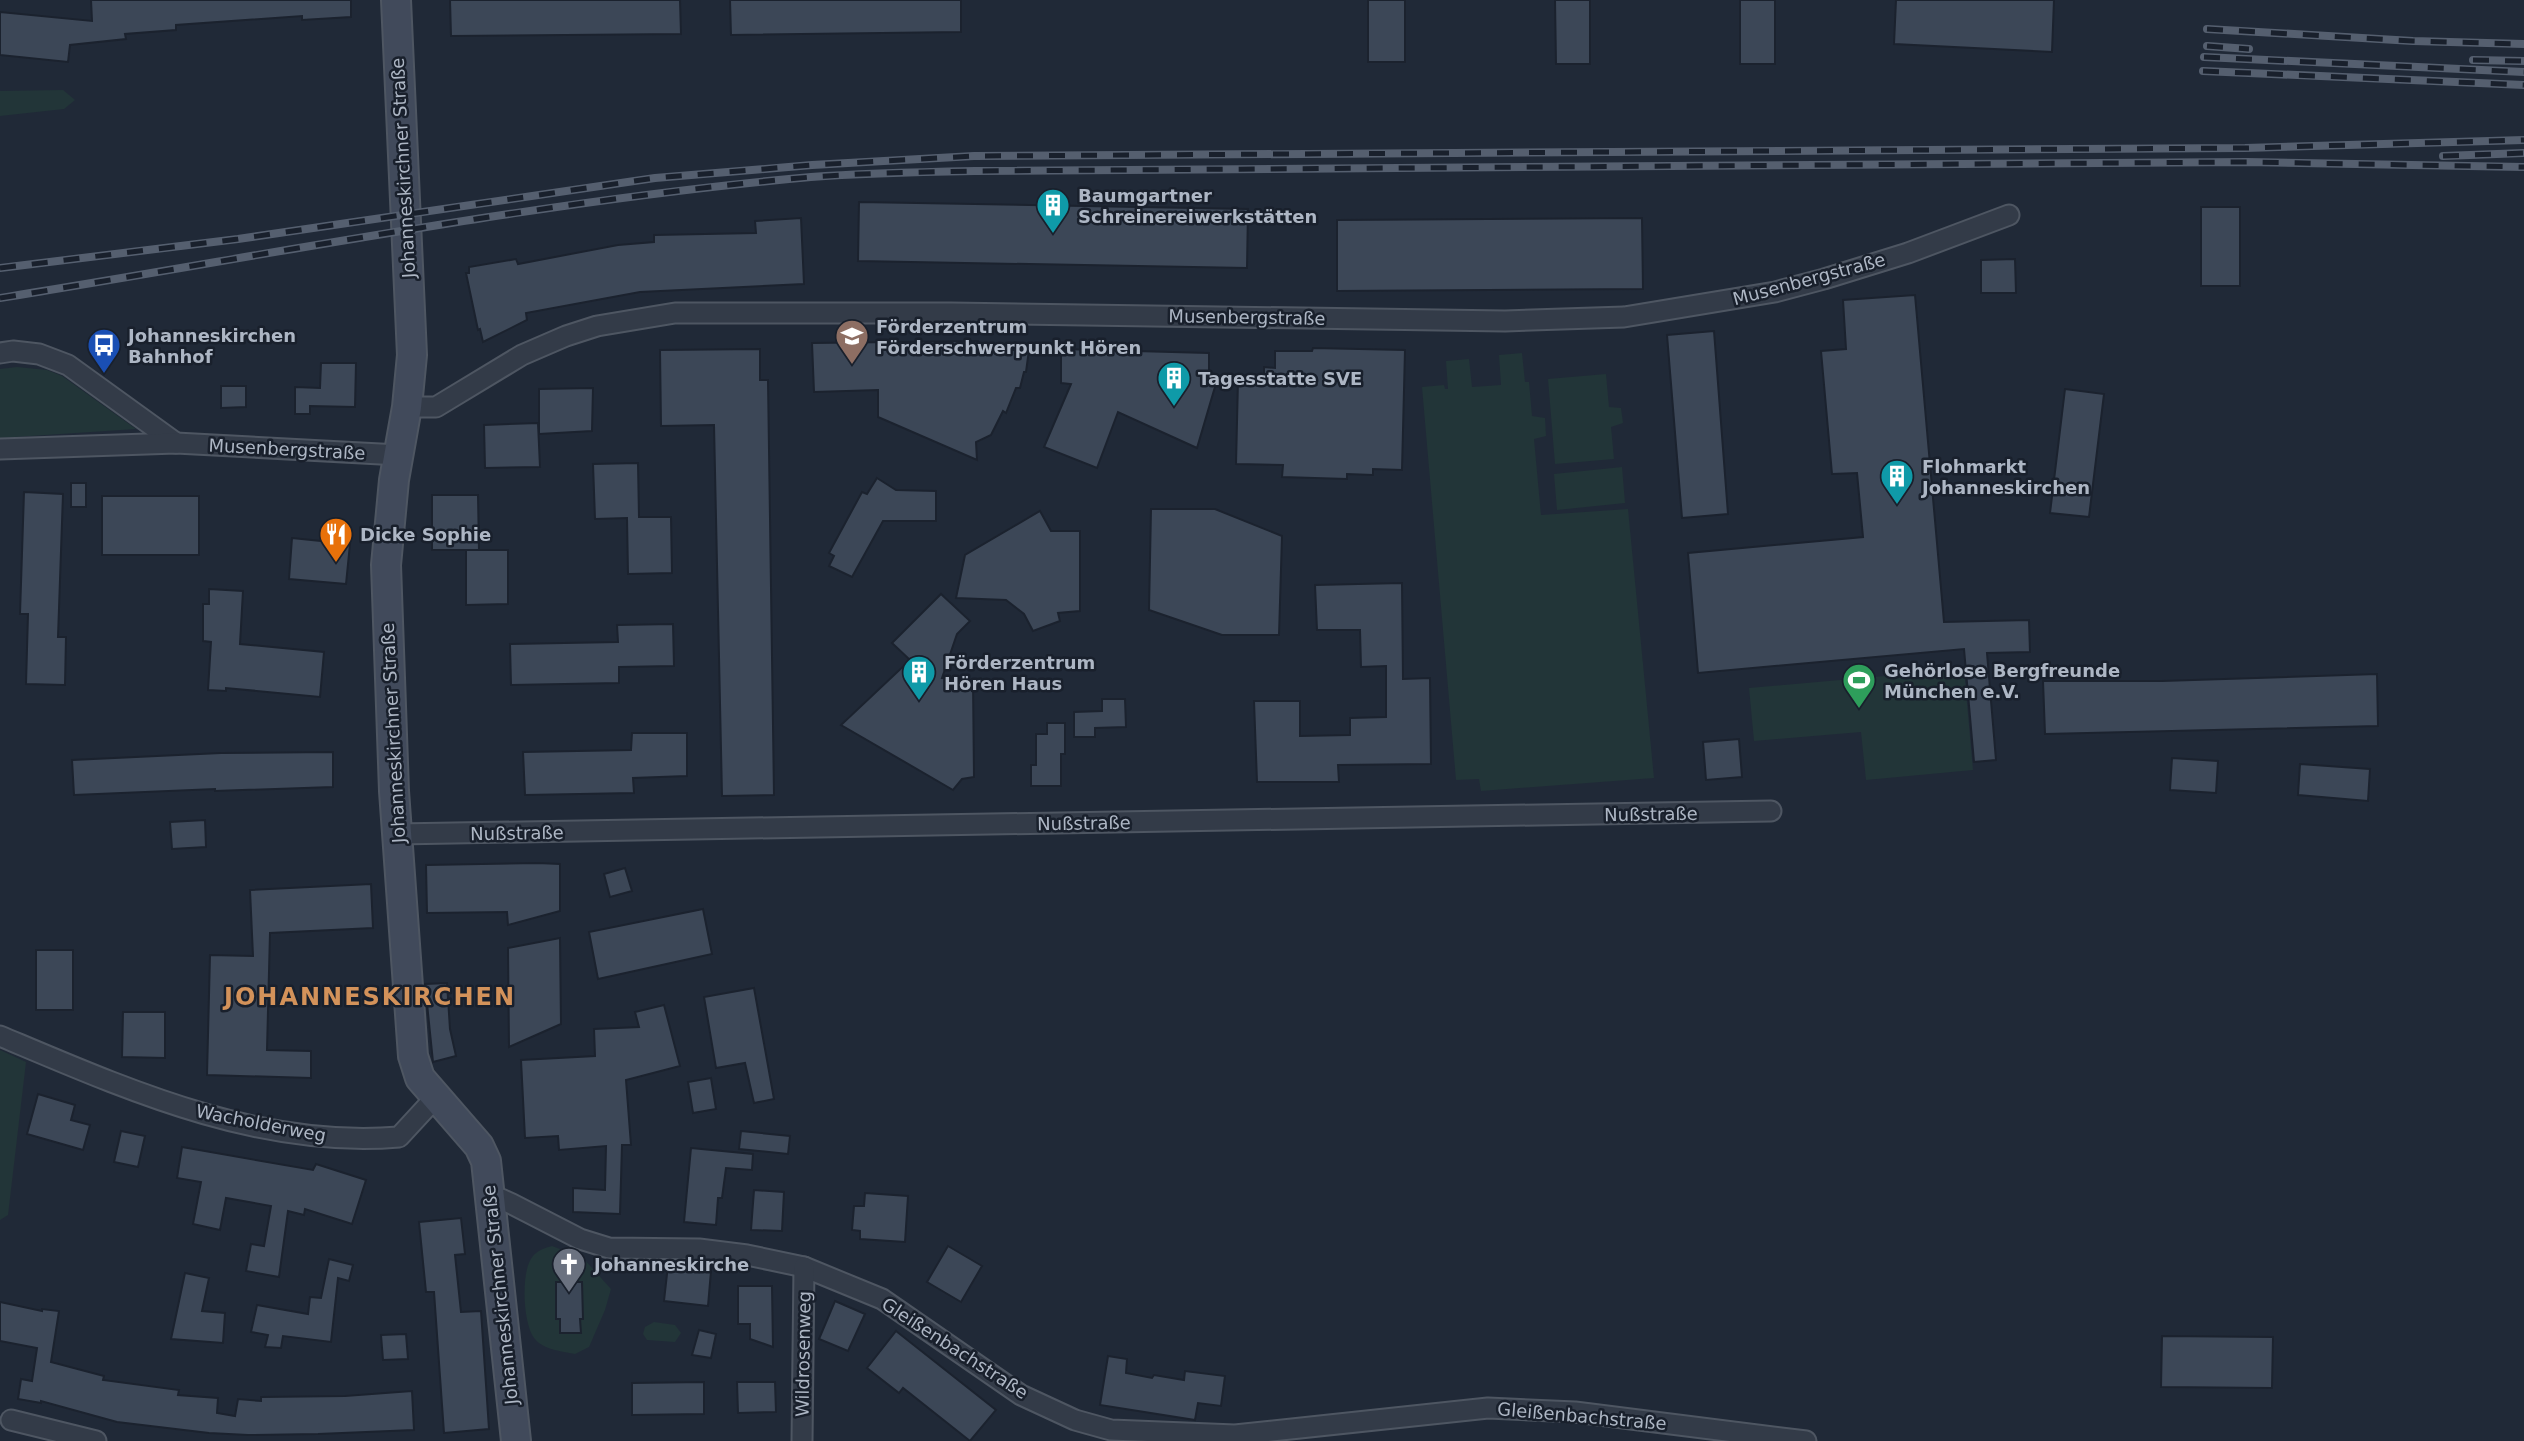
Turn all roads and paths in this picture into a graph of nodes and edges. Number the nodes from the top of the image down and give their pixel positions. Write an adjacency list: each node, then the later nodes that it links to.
1 (396, 0): 4 (street, Johanneskirchner Straße)
2 (2009, 215): 4 (street, Musenbergstraße)
3 (0, 353): 5 (street)
4 (407, 407): 7 (street, Johanneskirchner Straße)
5 (176, 443): 6 (street, Musenbergstraße); 7 (street, Musenbergstraße)
6 (0, 449)
7 (399, 455): 9 (street, Johanneskirchner Straße)
8 (1771, 811): 9 (street, Nußstraße)
9 (397, 834): 11 (street, Johanneskirchner Straße)
10 (0, 1036): 11 (street, Wacholderweg)
11 (435, 1098): 12 (street, Johanneskirchner Straße)
12 (490, 1199): 13 (street, Gleißenbachstraße); 16 (street, Johanneskirchner Straße)
13 (804, 1268): 17 (street, Wildrosenweg); 18 (street, Gleißenbachstraße)
14 (11, 1420): 15 (street)
15 (96, 1441)
16 (516, 1441)
17 (802, 1441)
18 (1806, 1441)

